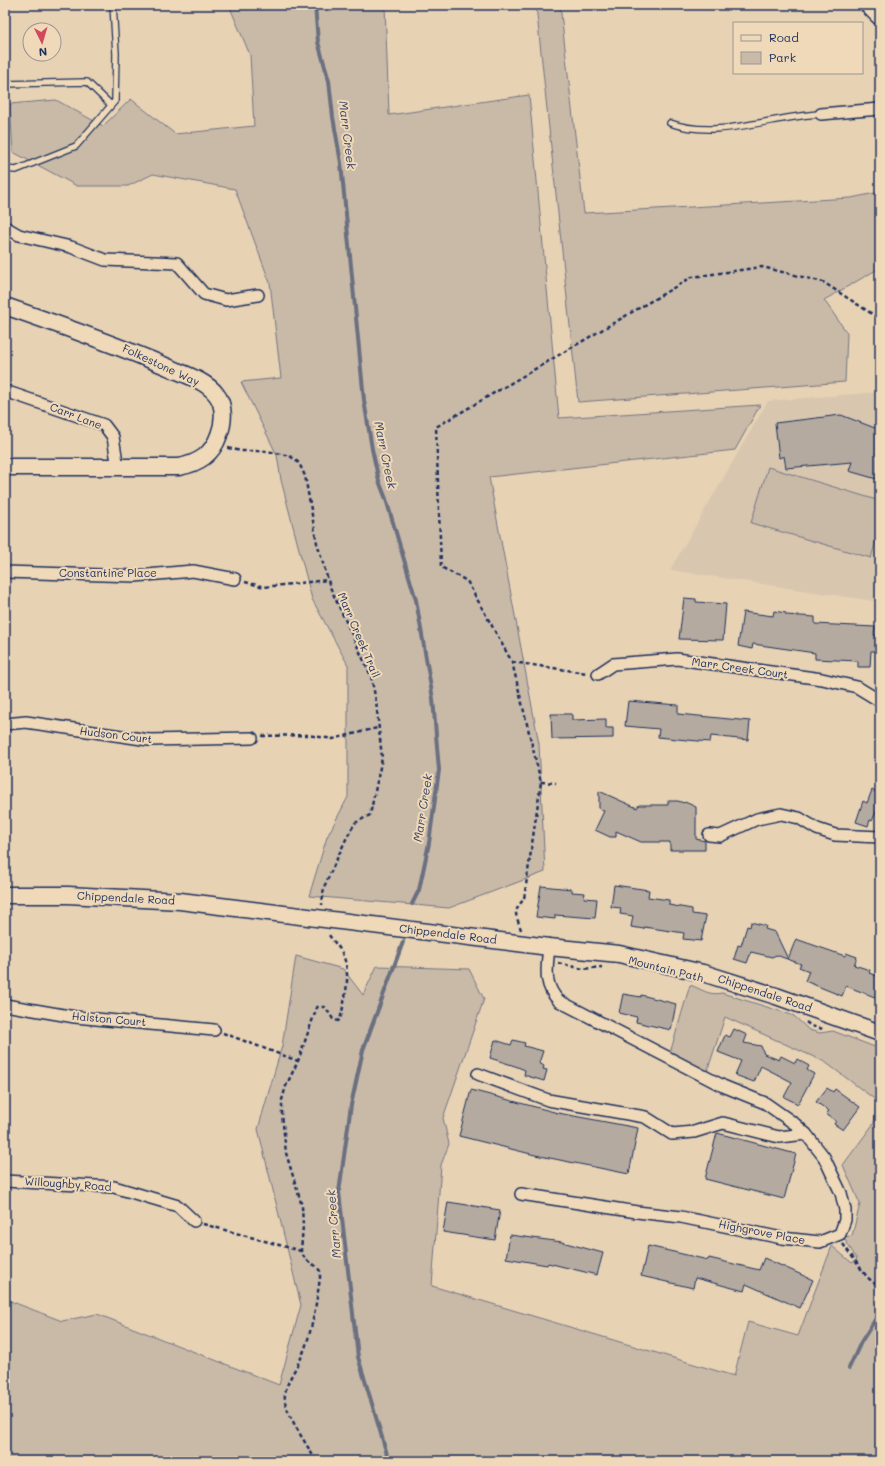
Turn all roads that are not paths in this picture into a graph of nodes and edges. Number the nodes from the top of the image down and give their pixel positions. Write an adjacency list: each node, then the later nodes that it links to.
1 (113, 5): 5 (lane)
2 (868, 5): 3 (street)
3 (880, 16)
4 (5, 84): 5 (lane)
5 (112, 105): 9 (lane)
6 (880, 109): 7 (street)
7 (821, 114): 8 (lane)
8 (670, 124)
9 (5, 169)
10 (5, 227): 11 (street)
11 (258, 295)
12 (5, 306): 15 (street, Folkestone Way)
13 (5, 391): 15 (street, Carr Lane)
14 (5, 467): 15 (street, Folkestone Way)
15 (118, 468)
16 (5, 572): 17 (street, Constantine Place)
17 (235, 579)
18 (598, 674): 19 (street, Marr Creek Court)
19 (880, 701)
20 (5, 724): 21 (street, Hudson Court)
21 (252, 738)
22 (709, 835): 23 (street)
23 (880, 836)
24 (5, 895): 25 (street, Chippendale Road)
25 (549, 947): 28 (street, Chippendale Road); 30 (street)
26 (5, 1005): 27 (street, Halston Court)
27 (214, 1030)
28 (880, 1033)
29 (478, 1074): 30 (street)
30 (806, 1134): 32 (street, Highgrove Place)
31 (5, 1180): 33 (street, Willoughby Road)
32 (521, 1194)
33 (194, 1221)

